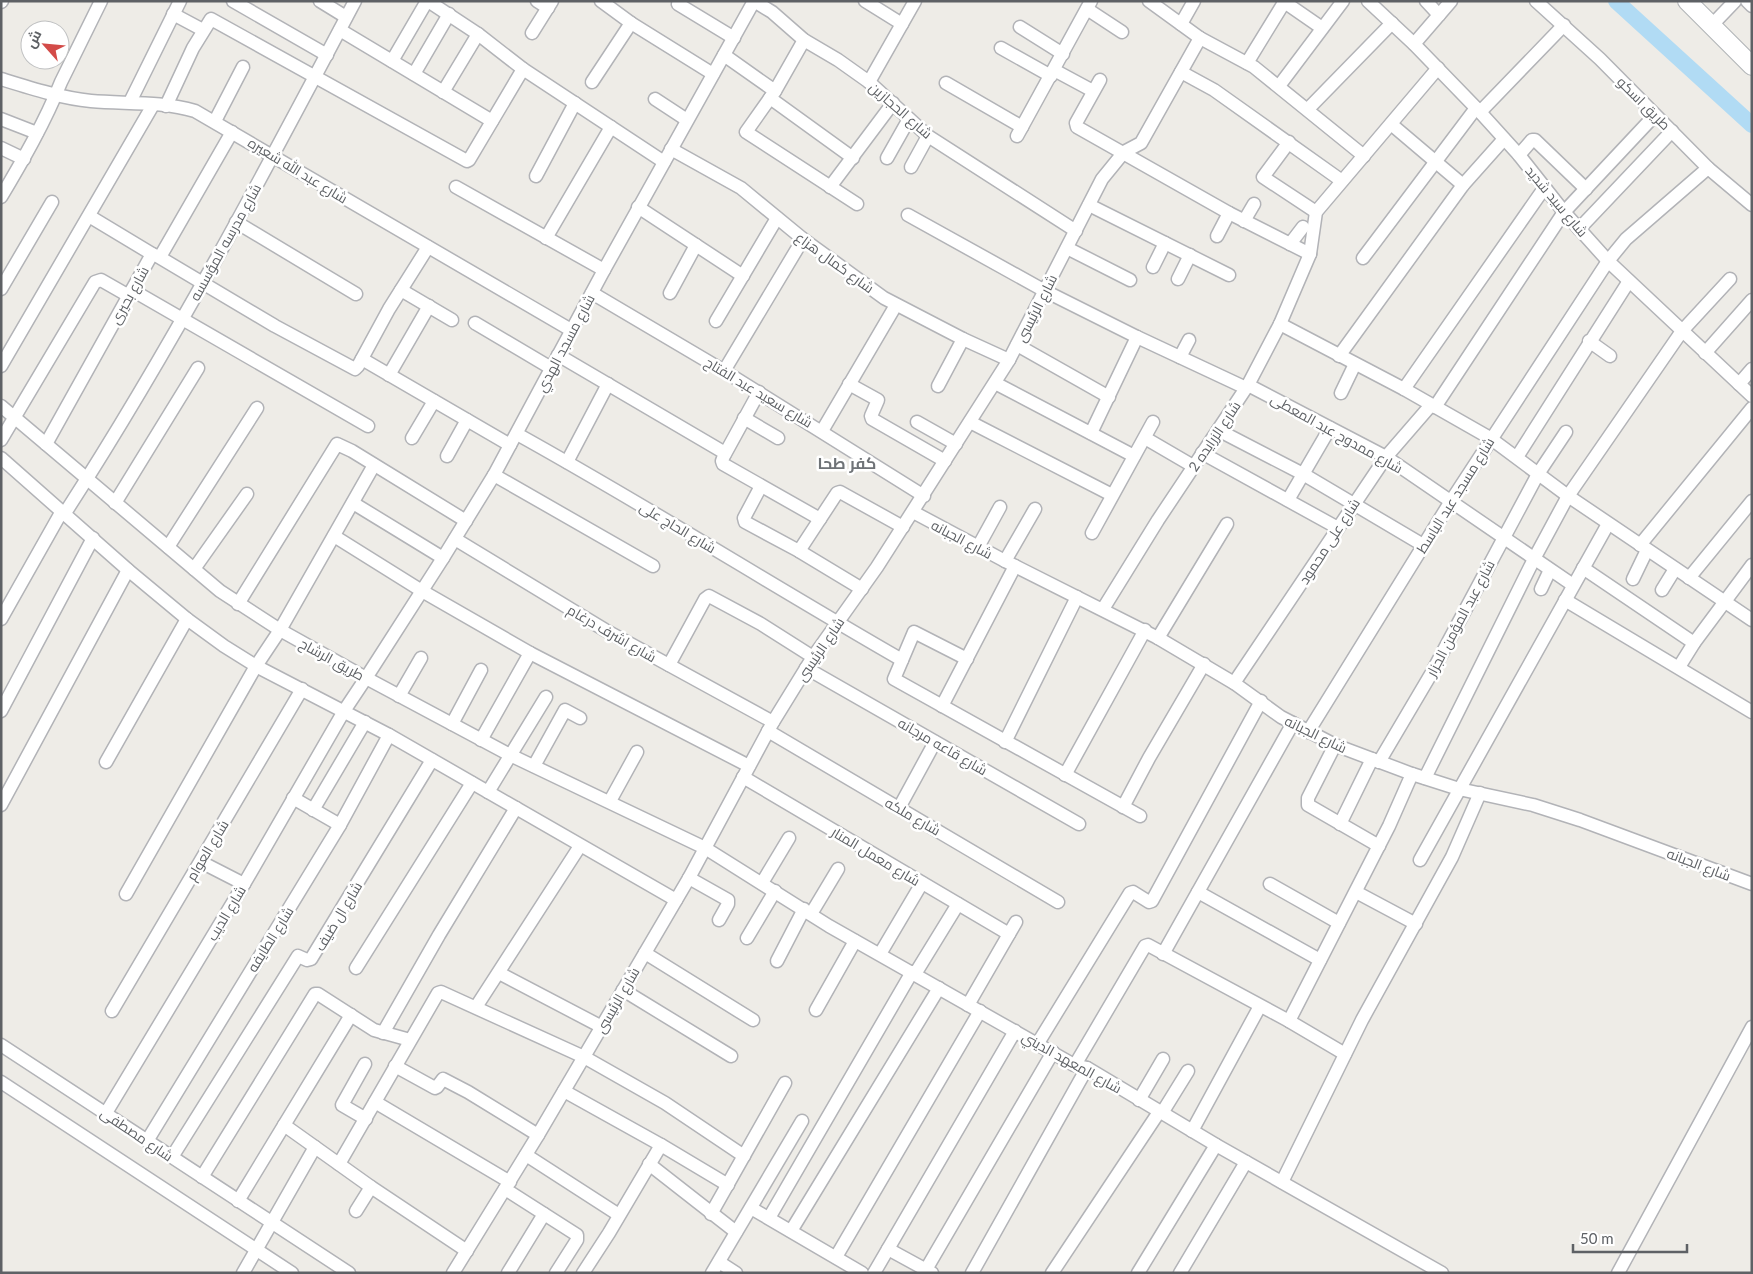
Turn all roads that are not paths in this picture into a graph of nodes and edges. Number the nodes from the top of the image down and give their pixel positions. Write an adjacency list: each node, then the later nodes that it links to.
1 (101, 1): 70 (street)
2 (180, 1): 27 (street)
3 (233, 1): 49 (street)
4 (320, 1): 29 (street)
5 (355, 1): 29 (street, شارع مدرسه المؤسسه)
6 (427, 1): 26 (street); 51 (street)
7 (601, 1): 30 (street)
8 (864, 1): 32 (street)
9 (915, 1): 32 (street)
10 (1149, 1): 33 (street)
11 (1194, 1): 33 (street)
12 (1343, 1): 37 (street)
13 (1426, 1): 28 (street)
14 (1452, 1): 28 (street)
15 (1536, 1): 34 (street, طريق اسكو)
16 (1735, 1): 35 (street)
17 (1747, 1): 25 (street)
18 (757, 2): 43 (street, شارع مسجد الهدي); 45 (street, شارع الحجازين)
19 (1284, 2): 37 (street); 52 (street)
20 (1370, 2): 31 (street, شارع سيد شديد)
21 (1688, 2): 35 (street)
22 (546, 4): 41 (street)
23 (678, 4): 43 (street)
24 (1089, 5): 40 (street); 48 (street)
25 (1752, 6)
26 (446, 8): 42 (street); 59 (street)
27 (173, 14): 38 (street); 73 (street)
28 (1439, 15): 46 (street)
29 (346, 17): 39 (street, شارع مدرسه المؤسسه)
30 (632, 23): 60 (street); 64 (street)
31 (1392, 23): 46 (street, شارع سيد شديد); 77 (street)
32 (902, 24): 65 (street)
33 (1182, 24): 44 (street)
34 (1564, 25): 78 (street); 79 (street, طريق اسكو)
35 (1711, 26): 54 (street)
36 (1020, 27): 48 (street)
37 (1322, 28): 67 (street)
38 (203, 30): 61 (street); 76 (street)
39 (340, 30): 49 (street, شارع مدرسه المؤسسه); 51 (street)
40 (1122, 32)
41 (532, 33)
42 (478, 34): 56 (street); 69 (street)
43 (734, 38): 50 (street, شارع مسجد الهدي)
44 (1200, 38): 52 (street); 57 (street, شارع الرئيسى)
45 (804, 40): 65 (street, شارع الحجازين); 71 (street)
46 (1414, 44): 55 (street, شارع سيد شديد)
47 (1001, 48): 58 (street)
48 (1063, 54): 58 (street)
49 (327, 55): 61 (street, شارع مدرسه المؤسسه)
50 (724, 55): 60 (street, شارع مسجد الهدي); 71 (street)
51 (392, 61): 59 (street)
52 (1247, 63): 67 (street)
53 (243, 66): 83 (street)
54 (1752, 66)
55 (1438, 68): 78 (street, شارع سيد شديد); 85 (street)
56 (523, 69): 74 (street); 84 (street)
57 (1181, 72): 92 (street); 95 (street, شارع الرئيسى)
58 (1052, 73): 66 (street); 68 (street)
59 (414, 74): 69 (street)
60 (713, 74): 82 (street, شارع مسجد الهدي)
61 (314, 77): 84 (street); 97 (street, شارع مدرسه المؤسسه)
62 (1, 79): 70 (street, شارع عبد الله شعيره)
63 (1100, 80): 68 (street)
64 (592, 82)
65 (869, 82): 75 (street, شارع الحجازين)
66 (946, 83)
67 (1279, 86): 77 (street)
68 (1093, 91): 95 (street)
69 (444, 92): 84 (street)
70 (57, 94): 73 (street, شارع عبد الله شعيره); 89 (street)
71 (772, 94): 99 (street); 110 (street)
72 (655, 99): 82 (street)
73 (130, 102): 76 (street, شارع عبد الله شعيره)
74 (575, 103): 86 (street); 106 (street)
75 (893, 103): 81 (street, شارع الحجازين); 99 (street)
76 (160, 105): 83 (street, شارع عبد الله شعيره); 124 (street)
77 (1308, 109): 98 (street)
78 (1478, 110): 91 (street, شارع سيد شديد); 102 (street)
79 (1655, 115): 87 (street, طريق اسكو); 112 (street, شارع على محمود)
80 (1, 119): 89 (street)
81 (909, 119): 90 (street, شارع الحجازين); 100 (street)
82 (687, 120): 94 (street, شارع مسجد الهدي)
83 (214, 121): 88 (street, شارع عبد الله شعيره)
84 (492, 121)
85 (1391, 124): 98 (street); 102 (street)
86 (611, 127): 103 (street); 132 (street)
87 (1672, 131): 105 (street, طريق اسكو); 129 (street)
88 (232, 132): 97 (street, شارع عبد الله شعيره); 141 (street, شارع بحيرى)
89 (37, 133): 101 (street)
90 (928, 136): 104 (street); 130 (street, شارع الحجازين)
91 (1504, 139): 96 (street, شارع سيد شديد); 108 (street)
92 (1289, 142): 107 (street); 120 (street)
93 (1, 148): 101 (street)
94 (671, 149): 103 (street, شارع مسجد الهدي); 125 (street, شارع كمال هزاع)
95 (1124, 152): 118 (street, شارع الرئيسى); 122 (street)
96 (1518, 155): 111 (street, شارع سيد شديد); 112 (street)
97 (272, 156): 127 (street, شارع مدرسه المؤسسه); 137 (street, شارع عبد الله شعيره)
98 (1364, 156): 107 (street)
99 (853, 158): 110 (street)
100 (886, 158)
101 (24, 159): 113 (street)
102 (1435, 161): 108 (street); 142 (street)
103 (664, 162): 119 (street, شارع مسجد الهدي)
104 (911, 166)
105 (1708, 168): 117 (street, طريق اسكو); 143 (street, شارع مسجد عبد الباسط)
106 (536, 176)
107 (1342, 181): 120 (street)
108 (1463, 185): 177 (street)
109 (456, 187): 132 (street)
110 (830, 187): 115 (street)
111 (1545, 187): 121 (street, شارع سيد شديد); 195 (street)
112 (1586, 188): 121 (street, شارع على محمود)
113 (1, 197)
114 (52, 202): 153 (street)
115 (857, 204)
116 (1254, 204): 126 (street)
117 (1752, 204)
118 (1089, 205): 130 (street, شارع الرئيسى); 134 (street)
119 (638, 207): 136 (street); 145 (street, شارع مسجد الهدي)
120 (1316, 212): 139 (street, شارع الزرايده 2)
121 (1564, 212): 129 (street, شارع سيد شديد); 202 (street, شارع على محمود)
122 (1229, 214): 126 (street); 131 (street)
123 (908, 215): 155 (street, شارع ممدوح عبد المعطى)
124 (89, 216): 141 (street); 183 (street)
125 (778, 218): 133 (street, شارع كمال هزاع); 147 (street)
126 (1244, 221): 135 (street)
127 (236, 222): 152 (street, شارع مدرسه المؤسسه); 159 (street)
128 (1303, 227): 135 (street)
129 (1579, 229): 143 (street, شارع سيد شديد)
130 (1076, 231): 138 (street, شارع الرئيسى)
131 (1217, 236)
132 (546, 238): 145 (street)
133 (803, 239): 161 (street, شارع كمال هزاع); 187 (street)
134 (1165, 243): 140 (street); 144 (street)
135 (1290, 244): 139 (street)
136 (696, 245): 147 (street); 158 (street)
137 (428, 247): 154 (street); 168 (street, شارع عبد الله شعيره)
138 (1067, 248): 150 (street); 155 (street, شارع الرئيسى)
139 (1310, 254): 167 (street, شارع الزرايده 2)
140 (1190, 255): 146 (street); 148 (street)
141 (155, 256): 152 (street); 156 (street, شارع بحيرى)
142 (1363, 258)
143 (1608, 261): 151 (street, شارع سيد شديد); 220 (street, شارع مسجد عبد الباسط)
144 (1153, 267)
145 (604, 270): 157 (street, شارع مسجد الهدي)
146 (1230, 275)
147 (743, 276): 165 (street)
148 (1178, 279)
149 (1730, 279): 169 (street)
150 (1130, 280)
151 (1629, 281): 169 (street, شارع سيد شديد); 173 (street)
152 (202, 284): 163 (street, شارع مدرسه المؤسسه); 180 (street)
153 (1, 289)
154 (401, 290): 162 (street); 180 (street)
155 (1046, 291): 170 (street, شارع ممدوح عبد المعطى); 174 (street, شارع الرئيسى)
156 (130, 293): 163 (street); 205 (street); 223 (street, شارع بحيرى)
157 (592, 293): 168 (street, شارع مسجد الهدي); 187 (street, شارع سعيد عبد الفتاح)
158 (670, 293)
159 (356, 294)
160 (1752, 300): 175 (street)
161 (896, 305): 171 (street, شارع كمال هزاع); 191 (street)
162 (429, 306): 164 (street); 188 (street)
163 (183, 318): 211 (street); 239 (street, شارع مدرسه المؤسسه)
164 (452, 320)
165 (716, 321)
166 (475, 323): 185 (street)
167 (1280, 324): 177 (street); 194 (street, شارع الزرايده 2)
168 (571, 330): 176 (street, شارع مسجد الهدي)
169 (1682, 332): 175 (street, شارع سيد شديد); 244 (street)
170 (1138, 337): 179 (street, شارع ممدوح عبد المعطى); 198 (street)
171 (963, 339): 181 (street, شارع كمال هزاع); 193 (street)
172 (1189, 340): 179 (street)
173 (1589, 341): 178 (street); 231 (street)
174 (1017, 345): 181 (street, شارع الرئيسى); 198 (street)
175 (1705, 353): 192 (street, شارع سيد شديد)
176 (558, 355): 185 (street, شارع مسجد الهدي); 190 (street)
177 (1340, 356): 182 (street)
178 (1610, 356)
179 (1180, 357): 194 (street, شارع ممدوح عبد المعطى)
180 (362, 360): 188 (street, شارع الحاج على)
181 (1009, 360): 189 (street, شارع الرئيسى)
182 (1356, 364): 195 (street); 197 (street)
183 (1, 366)
184 (198, 368): 249 (street)
185 (551, 368): 222 (street, شارع مسجد الهدي)
186 (1752, 369): 192 (street)
187 (724, 371): 196 (street, شارع سعيد عبد الفتاح)
188 (389, 375): 200 (street, شارع الحاج على)
189 (995, 383): 209 (street, شارع الرئيسى); 216 (street)
190 (608, 384): 225 (street); 233 (street)
191 (849, 384): 214 (street); 232 (street)
192 (1739, 384): 199 (street, شارع سيد شديد)
193 (938, 386)
194 (1247, 387): 212 (street, شارع ممدوح عبد المعطى); 213 (street, شارع الزرايده 2)
195 (1404, 389): 202 (street)
196 (759, 392): 206 (street); 214 (street, شارع سعيد عبد الفتاح)
197 (1340, 393)
198 (1109, 396): 216 (street)
199 (1752, 396)
200 (434, 401): 207 (street, شارع الحاج على); 217 (street)
201 (1, 406): 205 (street, طريق الرشاح)
202 (1433, 406): 220 (street); 229 (street, شارع على محمود)
203 (257, 408): 267 (street)
204 (1752, 408): 269 (street)
205 (16, 418): 221 (street); 223 (street, طريق الرشاح)
206 (744, 418): 218 (street); 225 (street)
207 (467, 420): 222 (street, شارع الحاج على); 227 (street)
208 (917, 422): 224 (street)
209 (970, 422): 224 (street, شارع الرئيسى); 242 (street)
210 (1153, 422): 219 (street)
211 (368, 426)
212 (1330, 428): 229 (street, شارع ممدوح عبد المعطى); 236 (street)
213 (1218, 430): 226 (street, شارع الزرايده 2); 236 (street)
214 (822, 431): 243 (street, شارع سعيد عبد الفتاح)
215 (1566, 432): 237 (street, شارع عبد المؤمن الجزار)
216 (1091, 433): 228 (street)
217 (412, 438)
218 (778, 438)
219 (1145, 438): 228 (street); 235 (street)
220 (1490, 438): 231 (street); 246 (street, شارع مسجد عبد الباسط)
221 (1, 440)
222 (514, 440): 233 (street, شارع الحاج على); 238 (street, شارع مسجد الهدي)
223 (46, 444): 239 (street, طريق الرشاح)
224 (956, 444): 232 (street, شارع الرئيسى)
225 (726, 454): 240 (street)
226 (1202, 454): 235 (street, شارع الزرايده 2); 245 (street)
227 (446, 456)
228 (1134, 456): 242 (street)
229 (1386, 457): 246 (street, شارع ممدوح عبد المعطى); 250 (street, شارع على محمود)
230 (1, 458): 253 (street)
231 (1516, 458): 237 (street)
232 (945, 461): 243 (street, شارع الرئيسى)
233 (568, 462): 296 (street, شارع الحاج على)
234 (374, 465): 248 (street); 256 (street); 291 (street)
235 (1194, 466): 292 (street, شارع الزرايده 2)
236 (1303, 474): 245 (street); 250 (street)
237 (1538, 474): 244 (street); 264 (street, شارع عبد المؤمن الجزار)
238 (494, 475): 256 (street, شارع مسجد الهدي); 274 (street)
239 (87, 479): 249 (street, طريق الرشاح); 253 (street, شارع مدرسه المؤسسه)
240 (761, 486): 255 (street); 270 (street)
241 (247, 494): 277 (street)
242 (1112, 495): 261 (street)
243 (924, 496): 254 (street, شارع الرئيسى)
244 (1568, 496): 258 (street); 272 (street)
245 (1288, 500): 260 (street)
246 (1451, 501): 264 (street, شارع ممدوح عبد المعطى); 266 (street, شارع مسجد عبد الباسط)
247 (1752, 501): 282 (street)
248 (353, 502): 262 (street); 271 (street)
249 (115, 503): 267 (street, طريق الرشاح)
250 (1354, 503): 260 (street, شارع على محمود); 266 (street)
251 (1000, 507): 268 (street)
252 (1035, 508): 273 (street)
253 (63, 512): 263 (street); 293 (street, شارع مدرسه المؤسسه)
254 (913, 512): 259 (street, شارع الرئيسى); 268 (street, شارع الجبانه)
255 (820, 519): 259 (street); 270 (street)
256 (466, 521): 265 (street, شارع مسجد الهدي)
257 (1227, 524): 299 (street)
258 (1608, 524): 269 (street); 276 (street)
259 (902, 527): 285 (street, شارع الرئيسى)
260 (1338, 528): 312 (street, شارع على محمود)
261 (1092, 533)
262 (334, 536): 287 (street, شارع معمل المنار); 297 (street)
263 (93, 538): 279 (street); 318 (street)
264 (1503, 538): 272 (street, شارع ممدوح عبد المعطى); 335 (street, شارع عبد المؤمن الجزار)
265 (455, 539): 271 (street, شارع مسجد الهدي); 307 (street, شارع اشرف درغام)
266 (1423, 545): 326 (street, شارع مسجد عبد الباسط)
267 (168, 547): 277 (street, طريق الرشاح)
268 (978, 547): 273 (street, شارع الجبانه)
269 (1643, 548): 278 (street); 281 (street)
270 (799, 551): 285 (street)
271 (443, 558): 287 (street, شارع مسجد الهدي)
272 (1534, 559): 280 (street, شارع ممدوح عبد المعطى); 341 (street)
273 (1010, 564): 288 (street, شارع الجبانه); 304 (street)
274 (653, 566)
275 (1752, 566): 290 (street)
276 (1584, 568): 283 (street); 300 (street)
277 (194, 569): 291 (street, طريق الرشاح)
278 (1675, 569): 282 (street); 286 (street)
279 (128, 570): 294 (street); 348 (street)
280 (1550, 570): 283 (street, شارع ممدوح عبد المعطى); 284 (street)
281 (1632, 578)
282 (1689, 578): 290 (street)
283 (1573, 585): 289 (street)
284 (1541, 588)
285 (862, 589): 296 (street, شارع الرئيسى)
286 (1662, 590)
287 (422, 592): 301 (street, شارع معمل المنار); 311 (street, شارع مسجد الهدي)
288 (1077, 597): 292 (street, شارع الجبانه); 330 (street)
289 (1565, 600): 309 (street); 343 (street)
290 (1724, 601): 295 (street); 300 (street)
291 (238, 604): 297 (street, طريق الرشاح)
292 (1103, 609): 298 (street, شارع الجبانه)
293 (1, 619)
294 (187, 619): 308 (street); 336 (street)
295 (1752, 620)
296 (837, 623): 303 (street, شارع الحاج على); 305 (street, شارع الرئيسى)
297 (280, 630): 308 (street); 311 (street, طريق الرشاح)
298 (1145, 630): 299 (street, شارع الجبانه); 339 (street)
299 (1158, 638): 306 (street, شارع الجبانه)
300 (1694, 643): 309 (street)
301 (530, 653): 328 (street); 338 (street, شارع معمل المنار)
302 (420, 658): 314 (street)
303 (902, 660): 304 (street); 317 (street)
304 (966, 660): 317 (street)
305 (810, 663): 307 (street, شارع قاعه مرجانه); 325 (street, شارع الرئيسى); 329 (street, شارع قاعه مرجانه)
306 (1204, 664): 312 (street, شارع الجبانه); 349 (street)
307 (669, 665): 325 (street, شارع اشرف درغام)
308 (256, 666): 313 (street); 373 (street)
309 (1679, 667): 320 (street)
310 (481, 670): 324 (street)
311 (366, 678): 314 (street, طريق الرشاح); 319 (street, شارع مسجد الهدي)
312 (1234, 683): 316 (street, شارع الجبانه)
313 (302, 689): 319 (street); 362 (street, شارع العوام)
314 (399, 696): 324 (street, طريق الرشاح)
315 (546, 697): 333 (street)
316 (1261, 701): 323 (street, شارع الجبانه); 408 (street)
317 (942, 706): 330 (street)
318 (1, 711)
319 (344, 711): 322 (street); 346 (street, شارع الديب)
320 (1752, 712)
321 (580, 718): 337 (street)
322 (365, 722): 327 (street); 352 (street)
323 (1293, 723): 326 (street, شارع الجبانه); 371 (street)
324 (452, 724): 328 (street, طريق الرشاح)
325 (770, 726): 338 (street, شارع الرئيسى); 351 (street, شارع ملكه)
326 (1308, 732): 331 (street, شارع الجبانه)
327 (389, 735): 334 (street); 356 (street, شارع الطايفه)
328 (481, 740): 333 (street, طريق الرشاح)
329 (936, 742): 351 (street); 354 (street, شارع قاعه مرجانه)
330 (1006, 742): 339 (street)
331 (1335, 745): 335 (street, شارع الجبانه); 355 (street)
332 (637, 752): 347 (street)
333 (510, 755): 337 (street, طريق الرشاح); 344 (street)
334 (432, 760): 342 (street); 437 (street, شارع ال ضيف)
335 (1375, 760): 340 (street, شارع الجبانه); 355 (street, شارع عبد المؤمن الجزار)
336 (106, 762)
337 (534, 766): 347 (street, طريق الرشاح)
338 (746, 771): 360 (street, شارع الرئيسى); 366 (street, شارع معمل المنار)
339 (1065, 774): 349 (street)
340 (1412, 774): 341 (street, شارع الجبانه); 359 (street)
341 (1425, 778): 343 (street, شارع الجبانه)
342 (472, 783): 344 (street); 390 (street)
343 (1460, 789): 345 (street, شارع الجبانه); 361 (street)
344 (488, 792): 350 (street)
345 (1480, 793): 369 (street, شارع الجبانه); 381 (street)
346 (293, 798): 352 (street); 367 (street, شارع الديب)
347 (610, 801): 360 (street, طريق الرشاح)
348 (1, 805)
349 (1123, 807): 353 (street)
350 (516, 808): 358 (street); 406 (street)
351 (899, 808): 375 (street, شارع ملكه)
352 (313, 810): 356 (street)
353 (1140, 816)
354 (1079, 824)
355 (1340, 824): 359 (street)
356 (340, 825): 431 (street, شارع الطايفه)
357 (788, 838): 365 (street)
358 (580, 846): 374 (street); 391 (street)
359 (1378, 846): 372 (street)
360 (705, 848): 364 (street, شارع الرئيسى); 365 (street, شارع المعهد الديني)
361 (1420, 860)
362 (201, 862): 367 (street); 399 (street, شارع العوام)
363 (838, 869): 377 (street)
364 (689, 878): 374 (street, شارع الرئيسى); 378 (street)
365 (762, 883): 370 (street, شارع المعهد الديني)
366 (922, 883): 376 (street, شارع معمل المنار); 386 (street)
367 (244, 884): 424 (street, شارع الديب)
368 (1270, 884): 380 (street)
369 (1752, 884)
370 (775, 891): 377 (street, شارع المعهد الديني); 383 (street)
371 (1198, 892): 387 (street); 388 (street)
372 (1356, 892): 380 (street); 381 (street)
373 (126, 894)
374 (676, 900): 385 (street, شارع الرئيسى)
375 (1058, 902)
376 (958, 904): 382 (street, شارع معمل المنار); 392 (street)
377 (808, 912): 384 (street, شارع المعهد الديني); 389 (street)
378 (720, 920)
379 (1016, 922): 382 (street)
380 (1339, 923): 388 (street)
381 (1416, 924): 411 (street)
382 (1009, 934): 397 (street)
383 (747, 938)
384 (855, 941): 386 (street, شارع المعهد الديني); 398 (street)
385 (645, 953): 394 (street, شارع الرئيسى); 401 (street)
386 (880, 954): 392 (street, شارع المعهد الديني)
387 (1163, 954): 395 (street); 417 (street)
388 (1320, 960): 402 (street)
389 (777, 961)
390 (356, 968)
391 (499, 972): 396 (street); 403 (street)
392 (913, 973): 393 (street, شارع المعهد الديني); 452 (street)
393 (939, 988): 397 (street, شارع المعهد الديني); 454 (street)
394 (623, 990): 403 (street, شارع الرئيسى); 413 (street)
395 (1260, 1006): 402 (street); 429 (street)
396 (476, 1007): 407 (street); 412 (street)
397 (974, 1008): 405 (street, شارع المعهد الديني); 459 (street)
398 (816, 1010)
399 (112, 1011)
400 (351, 1015): 406 (street); 428 (street); 441 (street)
401 (753, 1020)
402 (1289, 1021): 411 (street)
403 (602, 1027): 412 (street, شارع الرئيسى)
404 (1752, 1027): 477 (street)
405 (1015, 1031): 408 (street, شارع المعهد الديني); 457 (street)
406 (382, 1033): 407 (street)
407 (410, 1040): 416 (street)
408 (1038, 1043): 410 (street, شارع المعهد الديني)
409 (1, 1046): 424 (street, شارع مصطفى)
410 (1053, 1052): 417 (street, شارع المعهد الديني); 461 (street)
411 (1345, 1054): 442 (street)
412 (584, 1056): 421 (street, شارع الرئيسى); 436 (street)
413 (731, 1056)
414 (1163, 1059): 422 (street)
415 (365, 1064): 426 (street)
416 (395, 1066): 423 (street); 430 (street)
417 (1081, 1067): 422 (street, شارع المعهد الديني); 472 (street)
418 (1188, 1071): 425 (street)
419 (1, 1082): 456 (street)
420 (785, 1083): 436 (street)
421 (564, 1091): 430 (street, شارع الرئيسى); 432 (street)
422 (1139, 1100): 425 (street, شارع المعهد الديني)
423 (376, 1102): 426 (street); 444 (street)
424 (106, 1113): 431 (street, شارع مصطفى)
425 (1161, 1113): 429 (street, شارع المعهد الديني); 473 (street)
426 (366, 1119): 439 (street)
427 (802, 1121): 447 (street)
428 (284, 1125): 434 (street); 446 (street)
429 (1192, 1131): 433 (street, شارع المعهد الديني)
430 (538, 1136): 435 (street, شارع الرئيسى)
431 (148, 1141): 437 (street, شارع مصطفى)
432 (661, 1144): 440 (street); 443 (street)
433 (1216, 1145): 438 (street, شارع المعهد الديني); 474 (street)
434 (316, 1147): 439 (street); 453 (street)
435 (526, 1156): 444 (street, شارع الرئيسى); 451 (street)
436 (744, 1156): 443 (street)
437 (172, 1158): 441 (street, شارع مصطفى)
438 (1246, 1162): 442 (street, شارع المعهد الديني); 475 (street)
439 (339, 1164): 445 (street)
440 (649, 1164): 450 (street); 451 (street)
441 (202, 1177): 446 (street, شارع مصطفى)
442 (1282, 1182): 476 (street, شارع المعهد الديني)
443 (728, 1185): 450 (street)
444 (507, 1186): 449 (street); 458 (street, شارع الرئيسى)
445 (371, 1187): 448 (street); 458 (street)
446 (238, 1201): 453 (street, شارع مصطفى)
447 (751, 1208): 452 (street); 455 (street)
448 (356, 1211)
449 (544, 1214): 466 (street); 467 (street)
450 (711, 1214): 455 (street)
451 (619, 1215): 468 (street)
452 (769, 1218): 454 (street)
453 (269, 1227): 456 (street); 464 (street)
454 (791, 1231): 459 (street)
455 (736, 1232): 460 (street)
456 (258, 1247): 462 (street); 463 (street)
457 (888, 1249): 461 (street); 471 (street)
458 (467, 1251): 465 (street, شارع الرئيسى)
459 (836, 1257): 470 (street)
460 (716, 1267): 469 (street)
461 (927, 1272)
462 (243, 1273)
463 (292, 1273)
464 (349, 1273)
465 (454, 1273)
466 (508, 1273)
467 (556, 1273)
468 (583, 1273)
469 (736, 1273)
470 (862, 1273)
471 (874, 1273)
472 (972, 1273)
473 (1052, 1273)
474 (1138, 1273)
475 (1180, 1273)
476 (1442, 1273)
477 (1618, 1273)

